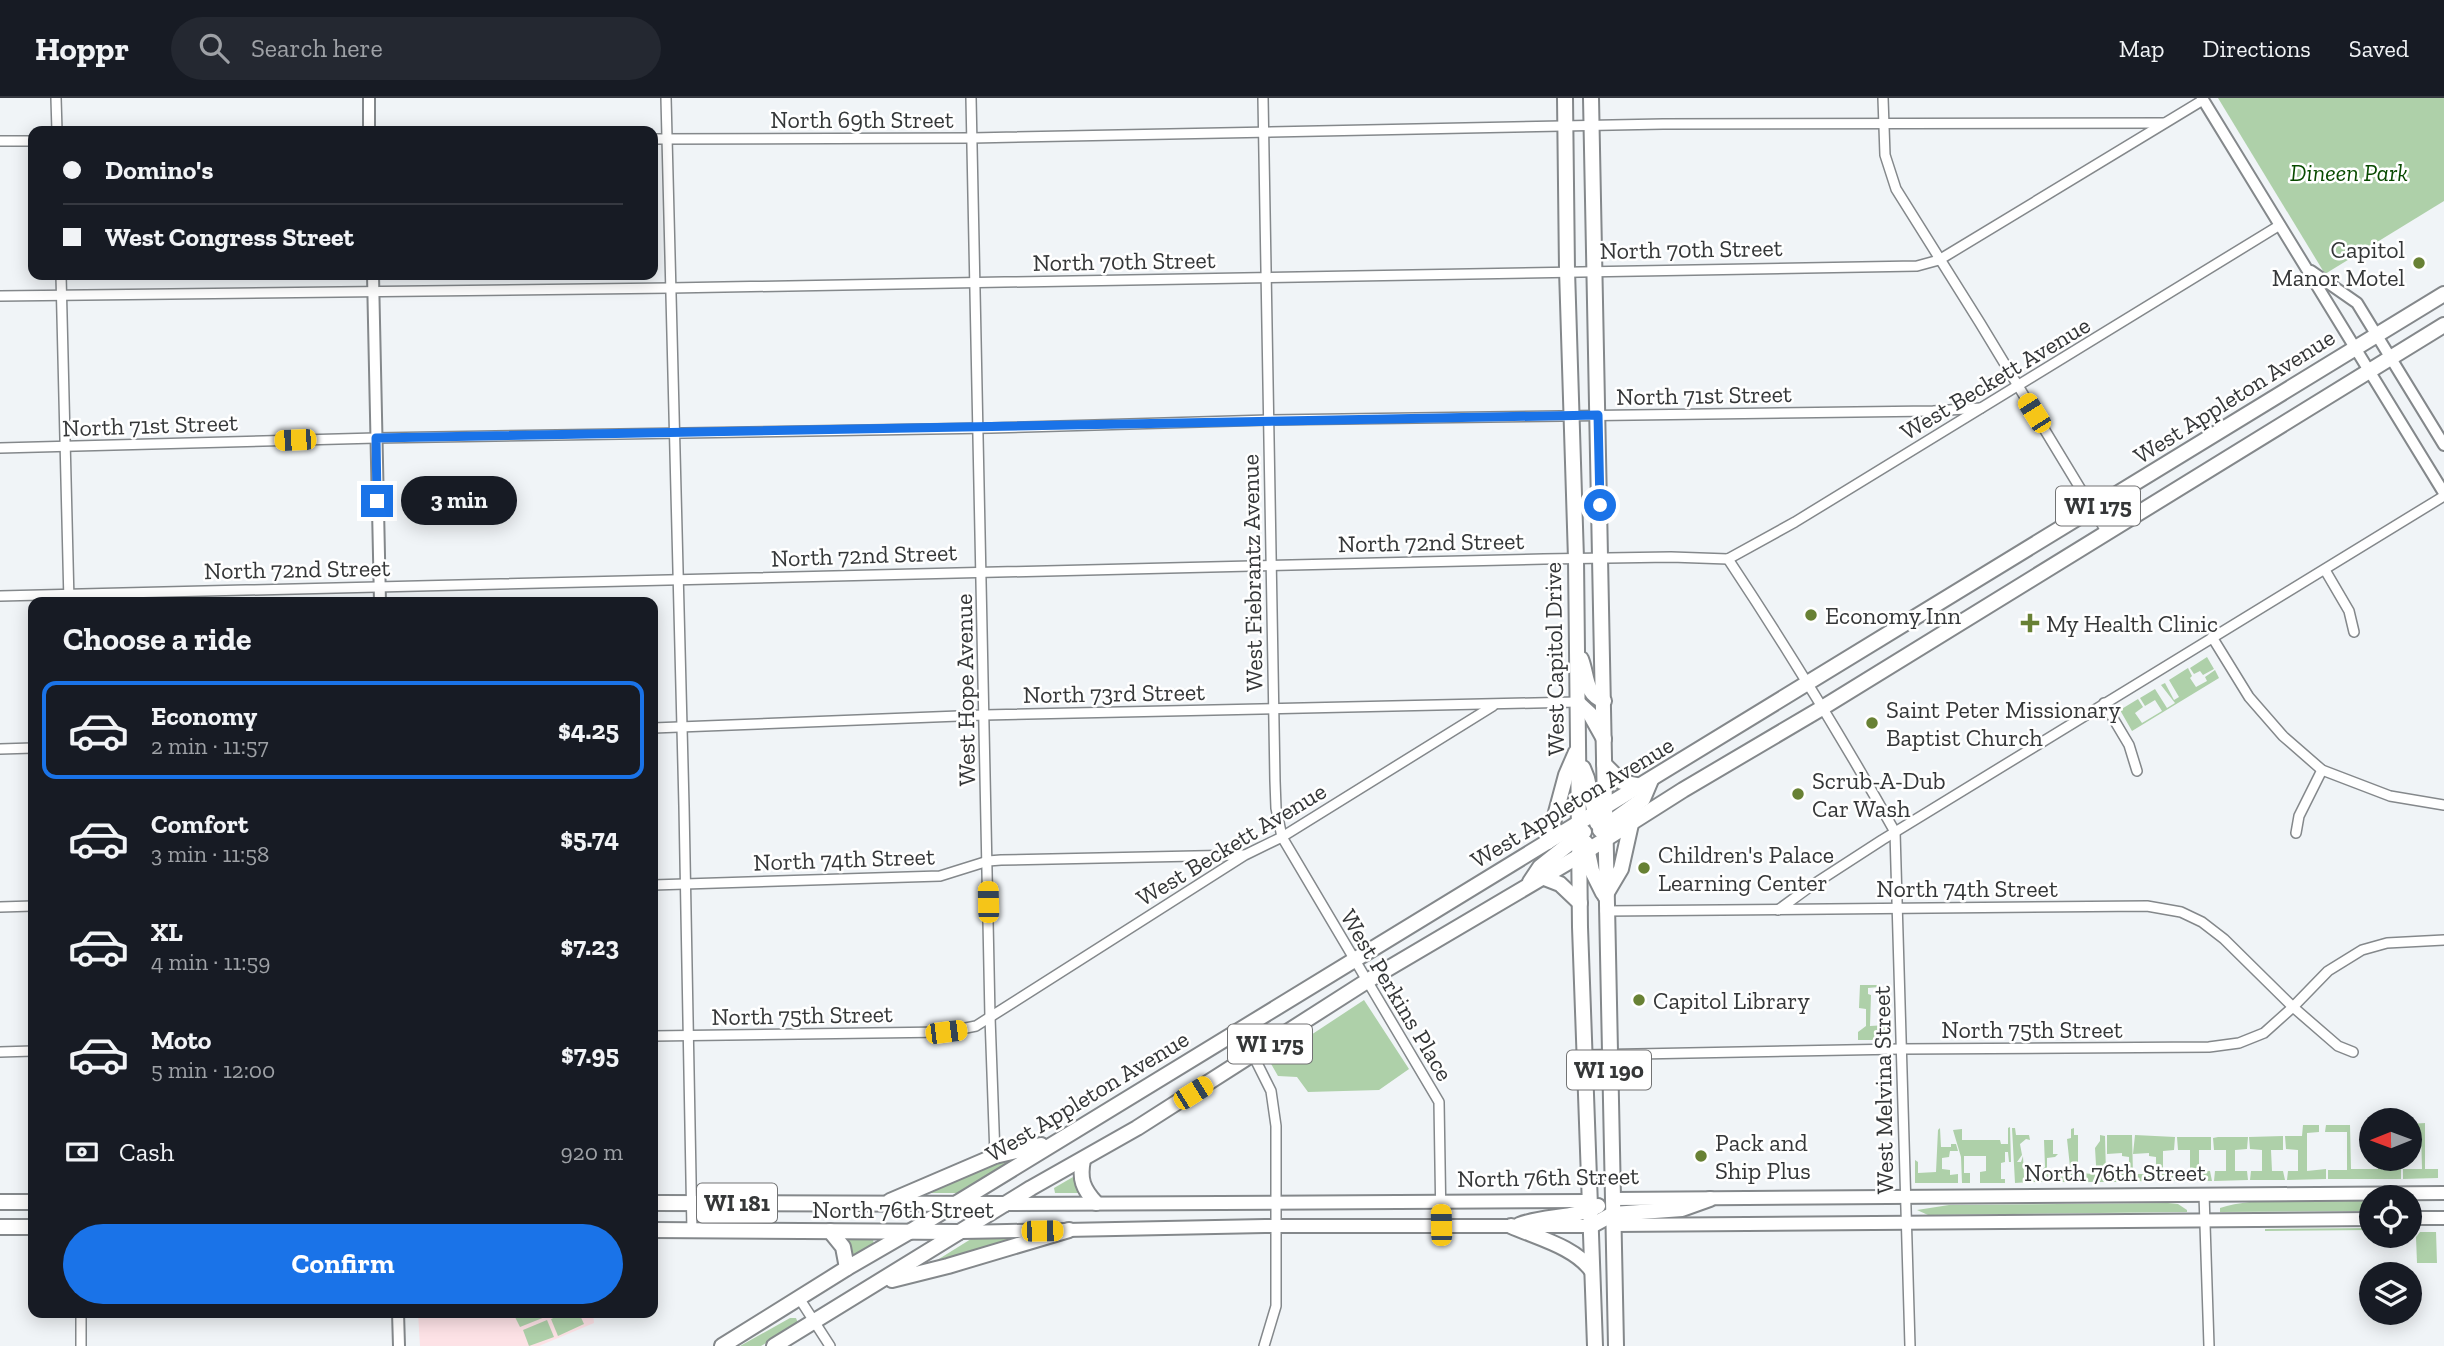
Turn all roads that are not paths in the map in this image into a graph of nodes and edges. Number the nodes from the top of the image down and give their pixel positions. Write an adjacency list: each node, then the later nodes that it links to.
1 (56, 98): 13 (street)
2 (369, 98): 14 (street)
3 (666, 98): 19 (street)
4 (971, 98): 17 (street, West Hope Avenue)
5 (1263, 98): 16 (street, West Fiebrantz Avenue)
6 (1565, 98): 15 (main road, West Capitol Drive / WI 190)
7 (1591, 98): 11 (main road, West Capitol Drive / WI 190)
8 (1883, 98): 12 (street)
9 (2202, 99): 10 (street, North 70th Street); 22 (street)
10 (2163, 123): 12 (street, North 69th Street); 23 (street, North 70th Street)
11 (1592, 125): 12 (street, North 69th Street); 15 (street, North 69th Street); 25 (main road, West Capitol Drive / WI 190)
12 (1883, 125): 23 (street)
13 (57, 126)
14 (369, 126)
15 (1566, 127): 16 (street, North 69th Street); 24 (main road, West Capitol Drive / WI 190)
16 (1263, 132): 17 (street, North 69th Street); 27 (street, West Fiebrantz Avenue)
17 (972, 138): 19 (street, North 69th Street); 30 (street, West Hope Avenue)
18 (658, 139): 19 (street, North 69th Street)
19 (667, 139): 31 (street)
20 (28, 141): 21 (street)
21 (0, 142)
22 (2280, 225): 26 (street); 41 (street, West Beckett Avenue)
23 (1939, 260): 25 (street, North 70th Street); 41 (street)
24 (1567, 270): 25 (street, North 70th Street); 27 (street, North 70th Street); 44 (main road, West Capitol Drive / WI 190)
25 (1594, 270): 43 (main road, West Capitol Drive / WI 190)
26 (2309, 270): 37 (street); 38 (street)
27 (1267, 278): 30 (street, North 70th Street); 45 (street, West Fiebrantz Avenue)
28 (61, 280): 34 (street)
29 (373, 280): 32 (street)
30 (974, 283): 31 (street, North 70th Street); 46 (street, West Hope Avenue)
31 (670, 288): 32 (street, North 70th Street); 47 (street)
32 (373, 290): 34 (street, North 70th Street); 48 (street)
33 (2444, 294): 37 (main road, West Appleton Avenue / WI 175)
34 (61, 295): 35 (street, North 70th Street); 50 (street)
35 (0, 296)
36 (2444, 325): 39 (main road, West Appleton Avenue / WI 175)
37 (2378, 335): 38 (main road, West Appleton Avenue / WI 175); 39 (street)
38 (2355, 348): 40 (street); 53 (main road, West Appleton Avenue / WI 175)
39 (2392, 357): 40 (main road, West Appleton Avenue / WI 175); 49 (street)
40 (2369, 372): 52 (street); 54 (main road, West Appleton Avenue / WI 175)
41 (2018, 387): 42 (street, West Beckett Avenue); 53 (street)
42 (1981, 408): 43 (street, North 71st Street); 57 (street, West Beckett Avenue)
43 (1598, 415): 44 (street, North 71st Street); 55 (main road, West Capitol Drive / WI 190)
44 (1573, 416): 45 (street, North 71st Street); 56 (main road, West Capitol Drive / WI 190)
45 (1269, 420): 46 (street, North 71st Street); 58 (street, West Fiebrantz Avenue)
46 (978, 428): 47 (street, North 71st Street); 60 (street, West Hope Avenue)
47 (675, 433): 48 (street, North 71st Street); 61 (street)
48 (376, 438): 50 (street, North 71st Street); 62 (street)
49 (2444, 445)
50 (65, 447): 51 (street, North 71st Street); 65 (street)
51 (0, 448)
52 (2444, 494): 59 (street)
53 (2093, 509): 54 (street); 71 (main road, West Appleton Avenue / WI 175)
54 (2106, 531): 77 (main road, West Appleton Avenue / WI 175)
55 (1601, 558): 56 (street, North 72nd Street); 57 (street, North 72nd Street); 72 (main road, West Capitol Drive / WI 190)
56 (1576, 559): 58 (street, North 72nd Street); 70 (main road, West Capitol Drive / WI 190)
57 (1728, 559): 71 (street)
58 (1272, 565): 60 (street, North 72nd Street); 76 (street, West Fiebrantz Avenue)
59 (2325, 570): 68 (street); 69 (street)
60 (981, 571): 61 (street, North 72nd Street); 78 (street, West Hope Avenue)
61 (678, 579): 62 (street, North 72nd Street); 79 (street)
62 (379, 586): 66 (street, North 72nd Street); 67 (street)
63 (0, 596): 64 (street, North 72nd Street)
64 (34, 597)
65 (69, 597)
66 (95, 597)
67 (380, 597)
68 (2354, 632)
69 (2212, 637): 74 (street); 86 (street)
70 (1576, 648): 72 (main road); 73 (main road, West Capitol Drive / WI 190)
71 (1806, 684): 77 (street); 88 (main road, West Appleton Avenue / WI 175)
72 (1604, 701): 81 (main road, West Capitol Drive / WI 190)
73 (1577, 702): 75 (street, North 73rd Street); 81 (main road); 84 (main road, West Capitol Drive / WI 190)
74 (2104, 703): 87 (street); 92 (street)
75 (1493, 706): 76 (street, North 73rd Street); 94 (street, West Beckett Avenue)
76 (1273, 708): 78 (street, North 73rd Street); 94 (street, West Fiebrantz Avenue)
77 (1822, 708): 91 (main road, West Appleton Avenue / WI 175); 92 (street)
78 (984, 715): 79 (street, North 73rd Street); 98 (street, West Hope Avenue)
79 (682, 727): 80 (street, North 73rd Street); 101 (street)
80 (658, 728)
81 (1605, 740): 85 (main road, West Capitol Drive / WI 190)
82 (28, 748): 83 (street)
83 (0, 749)
84 (1578, 752): 90 (main road); 95 (main road, West Capitol Drive / WI 190); 96 (main road)
85 (1604, 764): 88 (main road); 90 (main road, West Capitol Drive / WI 190)
86 (2322, 770): 89 (street); 93 (street)
87 (2137, 771)
88 (1647, 783): 90 (main road, West Appleton Avenue / WI 175)
89 (2444, 805)
90 (1601, 824): 91 (main road, West Appleton Avenue / WI 175); 95 (main road, West Appleton Avenue / WI 175); 95 (main road); 104 (main road, West Capitol Drive / WI 190)
91 (1631, 824): 104 (main road)
92 (1895, 832): 107 (street, West Melvina Street); 108 (street)
93 (2297, 833)
94 (1282, 837): 97 (street, West Beckett Avenue); 110 (street, West Perkins Place)
95 (1583, 840): 96 (main road, West Appleton Avenue / WI 175); 99 (main road, West Appleton Avenue / WI 175); 102 (main road); 103 (main road, West Capitol Drive / WI 190); 104 (main road)
96 (1548, 842): 110 (main road, West Appleton Avenue / WI 175)
97 (1245, 855): 98 (street, North 74th Street); 115 (street, West Beckett Avenue)
98 (988, 861): 101 (street, North 74th Street); 115 (street, West Hope Avenue)
99 (1542, 877): 102 (main road, West Appleton Avenue / WI 175); 103 (main road)
100 (658, 885): 101 (street, North 74th Street)
101 (686, 885): 118 (street)
102 (1528, 886): 112 (main road, West Appleton Avenue / WI 175)
103 (1580, 903): 111 (main road, West Capitol Drive / WI 190)
104 (1605, 905): 108 (street, North 74th Street); 113 (main road, West Capitol Drive / WI 190)
105 (28, 906): 106 (street)
106 (0, 907)
107 (1897, 908): 108 (street, North 74th Street); 114 (street, North 74th Street); 119 (street, West Melvina Street)
108 (1778, 910)
109 (2444, 940): 114 (street, North 75th Street)
110 (1354, 960): 112 (street, West Perkins Place); 116 (main road, West Appleton Avenue / WI 175)
111 (1583, 969): 113 (main road); 124 (main road, West Capitol Drive / WI 190)
112 (1367, 981): 123 (main road, West Appleton Avenue / WI 175); 134 (street, West Perkins Place)
113 (1607, 994): 125 (main road, West Capitol Drive / WI 190)
114 (2293, 1007): 119 (street, North 75th Street); 122 (street, North 74th Street)
115 (990, 1017): 118 (street, North 75th Street); 127 (street, West Hope Avenue)
116 (1237, 1031): 123 (street); 126 (main road, West Appleton Avenue / WI 175)
117 (658, 1036): 118 (street, North 75th Street)
118 (687, 1036): 138 (street)
119 (1901, 1049): 125 (street, North 75th Street); 131 (street, West Melvina Street)
120 (28, 1051): 121 (street)
121 (0, 1052)
122 (2353, 1052)
123 (1253, 1055): 128 (main road, West Appleton Avenue / WI 175); 133 (street)
124 (1585, 1055): 125 (street, North 75th Street); 143 (main road, West Capitol Drive / WI 190)
125 (1609, 1056): 144 (main road, West Capitol Drive / WI 190)
126 (1056, 1141): 127 (main road); 141 (main road, West Appleton Avenue / WI 175)
127 (995, 1156): 139 (main road)
128 (1083, 1160): 140 (main road); 142 (main road, West Appleton Avenue / WI 175)
129 (2444, 1193): 130 (main road, North 76th Street)
130 (2204, 1194): 131 (main road, North 76th Street); 148 (street)
131 (1905, 1196): 132 (main road, North 76th Street); 149 (street, West Melvina Street)
132 (1710, 1199): 144 (main road)
133 (1275, 1201): 134 (main road, North 76th Street / WI 181); 140 (main road, North 76th Street / WI 181); 151 (street)
134 (1440, 1201): 143 (main road, North 76th Street / WI 181); 150 (street, West Perkins Place)
135 (0, 1202): 136 (main road)
136 (28, 1202)
137 (658, 1203): 138 (main road, North 76th Street / WI 181)
138 (691, 1203): 139 (main road, North 76th Street / WI 181); 157 (street)
139 (887, 1203): 141 (main road, North 76th Street / WI 181)
140 (1096, 1203): 142 (main road, North 76th Street / WI 181)
141 (953, 1204): 142 (main road, North 76th Street / WI 181); 159 (main road, West Appleton Avenue / WI 175)
142 (1005, 1204): 160 (main road, West Appleton Avenue / WI 175)
143 (1590, 1213): 144 (main road, North 76th Street / WI 181); 144 (main road, North 76th Street / WI 181); 152 (main road); 162 (main road, West Capitol Drive / WI 190)
144 (1613, 1213): 149 (main road, North 76th Street / WI 181); 175 (main road, West Capitol Drive / WI 190)
145 (2422, 1218): 146 (main road)
146 (2444, 1218)
147 (2359, 1219): 148 (main road, North 76th Street / WI 181)
148 (2205, 1221): 149 (main road, North 76th Street / WI 181); 177 (street)
149 (1905, 1223): 176 (street, West Melvina Street)
150 (1441, 1225): 151 (main road, North 76th Street / WI 181); 152 (main road, North 76th Street / WI 181)
151 (1276, 1226): 156 (main road, North 76th Street / WI 181); 173 (street)
152 (1514, 1226): 162 (main road)
153 (0, 1227): 154 (main road)
154 (28, 1227)
155 (658, 1230): 157 (main road, North 76th Street / WI 181)
156 (1069, 1230): 160 (main road, North 76th Street / WI 181); 163 (main road)
157 (692, 1231): 158 (main road, North 76th Street / WI 181)
158 (830, 1231): 159 (main road, North 76th Street / WI 181); 161 (main road)
159 (911, 1231): 160 (main road, North 76th Street / WI 181); 161 (main road, West Appleton Avenue / WI 175)
160 (961, 1232): 163 (main road, West Appleton Avenue / WI 175)
161 (847, 1268): 164 (main road, West Appleton Avenue / WI 175)
162 (1592, 1271): 174 (main road, West Capitol Drive / WI 190)
163 (877, 1283): 167 (main road, West Appleton Avenue / WI 175)
164 (799, 1298): 167 (street); 170 (main road, West Appleton Avenue / WI 175)
165 (80, 1318): 168 (street)
166 (398, 1318): 169 (street)
167 (815, 1321): 171 (main road, West Appleton Avenue / WI 175); 172 (street)
168 (81, 1346)
169 (399, 1346)
170 (722, 1346)
171 (774, 1346)
172 (830, 1346)
173 (1264, 1346)
174 (1595, 1346)
175 (1616, 1346)
176 (1910, 1346)
177 (2209, 1346)

